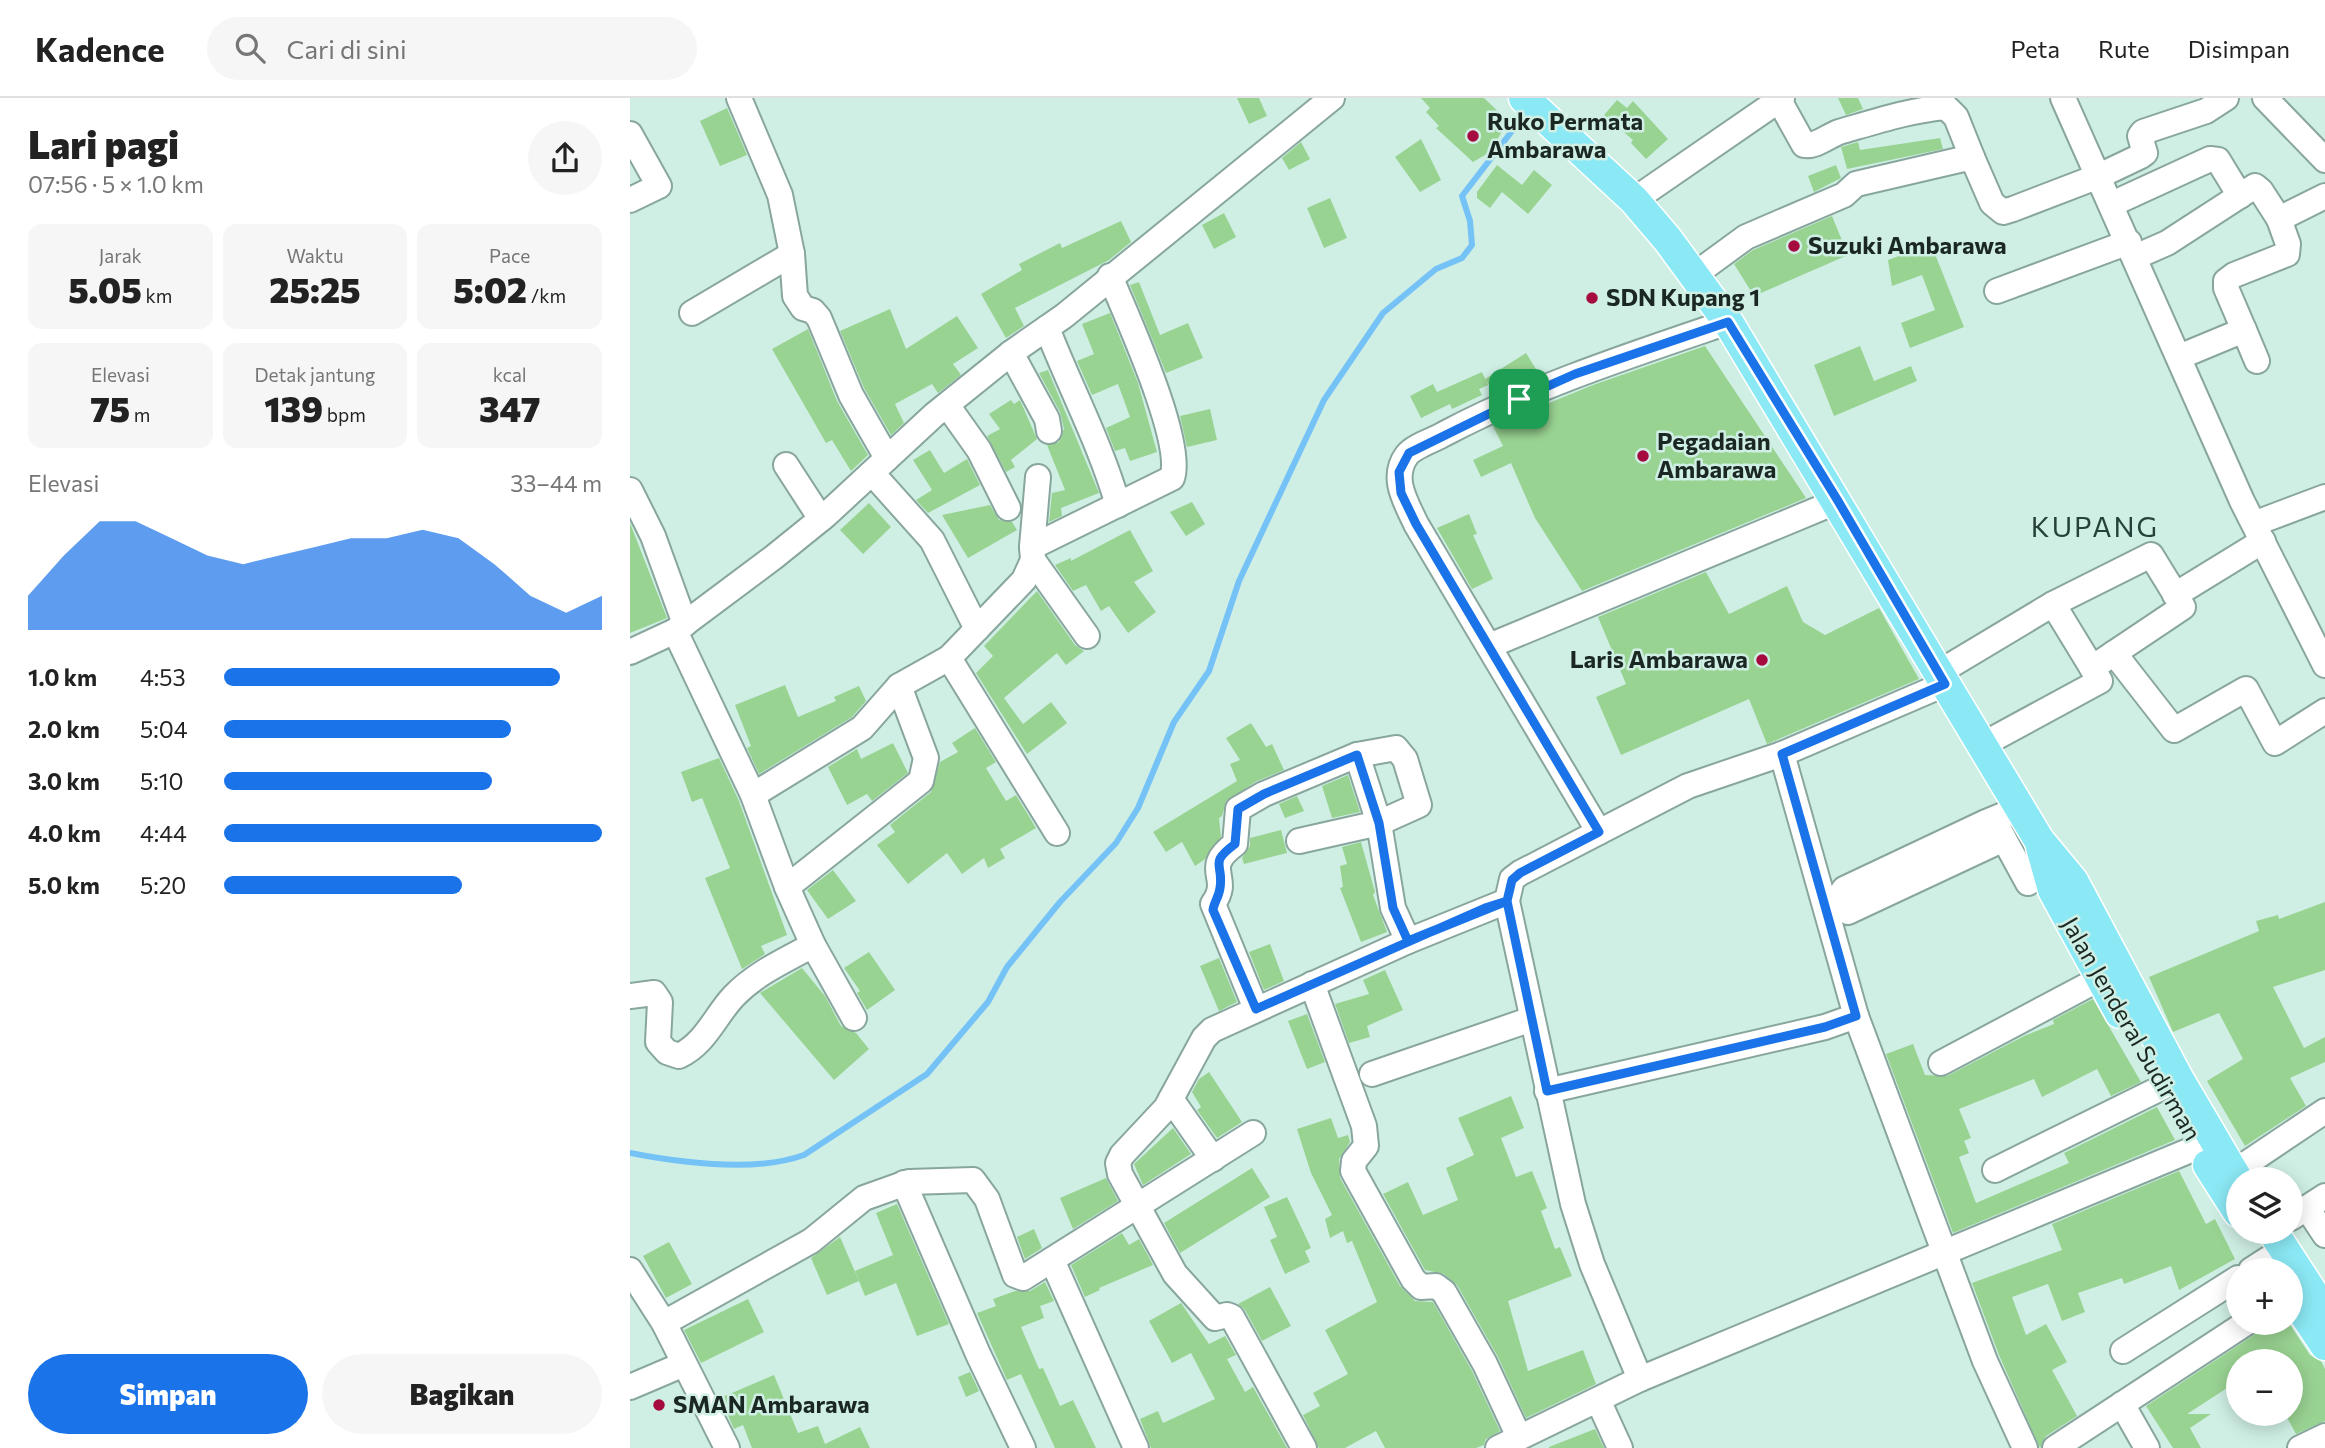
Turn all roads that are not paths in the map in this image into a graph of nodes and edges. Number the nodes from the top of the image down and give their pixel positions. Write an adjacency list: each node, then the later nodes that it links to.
1 (739, 98): 19 (street)
2 (1332, 98): 21 (street)
3 (1524, 98): 15 (main road, Jalan Jenderal Sudirman)
4 (2063, 98): 11 (street)
5 (2226, 98): 11 (street)
6 (2265, 98): 10 (street)
7 (1781, 99): 9 (street); 15 (street)
8 (630, 134): 14 (street)
9 (1972, 157): 11 (street); 20 (street)
10 (2325, 160)
11 (2099, 176): 16 (street)
12 (2240, 195): 16 (street); 17 (street); 18 (street)
13 (2325, 196): 17 (street)
14 (630, 200)
15 (1634, 200): 20 (main road, Jalan Jenderal Sudirman)
16 (2112, 204): 18 (street)
17 (2279, 219): 26 (street)
18 (2132, 249): 22 (street); 28 (street)
19 (792, 254): 23 (street); 33 (street)
20 (1693, 275): 24 (main road, Jalan Jenderal Sudirman)
21 (1110, 276): 25 (street); 38 (street)
22 (1997, 291)
23 (692, 313)
24 (1728, 322): 37 (main road, Jalan Jenderal Sudirman); 48 (street)
25 (1047, 328): 27 (street); 38 (street)
26 (2244, 330): 28 (street); 29 (street)
27 (1011, 353): 30 (street); 31 (street)
28 (2179, 357): 41 (street)
29 (2257, 361)
30 (947, 405): 33 (street); 39 (street)
31 (1049, 430)
32 (786, 465): 40 (street)
33 (880, 465): 40 (street); 46 (street)
34 (1038, 477): 42 (street)
35 (630, 490): 45 (street)
36 (2325, 497): 41 (street)
37 (1838, 501): 48 (street); 54 (main road, Jalan Jenderal Sudirman)
38 (1118, 505): 42 (street)
39 (1008, 508)
40 (821, 519): 45 (street)
41 (2259, 532): 43 (street); 52 (street)
42 (1033, 554): 46 (street); 47 (street)
43 (2175, 595): 44 (street); 50 (street)
44 (2053, 604): 53 (street); 54 (street)
45 (680, 628): 49 (street); 60 (street)
46 (977, 629): 51 (street)
47 (1087, 636)
48 (1489, 646): 64 (street)
49 (630, 652)
50 (2114, 653): 53 (street); 56 (street)
51 (949, 658): 55 (street); 63 (street)
52 (2325, 665)
53 (2092, 668): 57 (street)
54 (1941, 678): 57 (main road, Jalan Jenderal Sudirman); 58 (street)
55 (899, 686): 60 (street); 68 (street)
56 (2325, 711)
57 (1982, 744): 61 (main road, Jalan Jenderal Sudirman)
58 (1782, 754): 64 (street); 76 (street)
59 (1357, 755): 62 (street); 62 (street); 75 (street)
60 (753, 794): 68 (street)
61 (2006, 822): 61 (street); 65 (main road, Jalan Jenderal Sudirman); 67 (street)
62 (1379, 823): 66 (street); 70 (street)
63 (1057, 832)
64 (1599, 832): 69 (street)
65 (2039, 840): 72 (main road, Jalan Jenderal Sudirman); 88 (main road, Jalan Jenderal Sudirman)
66 (1299, 841)
67 (2028, 883)
68 (787, 887): 71 (street)
69 (1507, 901): 70 (street); 78 (street)
70 (1408, 941): 73 (street)
71 (813, 946): 74 (street); 77 (street)
72 (2101, 978): 79 (street); 81 (main road, Jalan Jenderal Sudirman)
73 (1312, 984): 75 (street); 113 (street)
74 (630, 996)
75 (1256, 1009): 83 (street)
76 (1856, 1016): 82 (street); 96 (street)
77 (854, 1018)
78 (1532, 1019): 80 (street); 82 (street)
79 (1941, 1063)
80 (1371, 1074)
81 (2163, 1087): 86 (main road, Jalan Jenderal Sudirman); 90 (street)
82 (1547, 1091): 108 (street)
83 (1171, 1099): 87 (street); 93 (street)
84 (2325, 1111): 89 (street)
85 (1253, 1133): 87 (street)
86 (2197, 1147): 92 (main road, Jalan Jenderal Sudirman); 96 (street)
87 (1213, 1159): 93 (street)
88 (2231, 1167)
89 (2248, 1167)
90 (1995, 1170)
91 (904, 1183): 97 (street); 103 (street); 115 (street)
92 (2226, 1193)
93 (1140, 1207): 97 (street); 117 (street)
94 (2307, 1207): 95 (street)
95 (2325, 1235)
96 (1944, 1250): 108 (street); 119 (street)
97 (1052, 1260): 116 (street)
98 (630, 1270): 103 (street)
99 (2226, 1286): 106 (street)
100 (2303, 1292): 101 (main road)
101 (2325, 1312)
102 (2303, 1313): 105 (main road)
103 (664, 1323): 107 (street)
104 (2228, 1335): 111 (street)
105 (2325, 1345)
106 (2123, 1352)
107 (684, 1364): 109 (street); 114 (street)
108 (1640, 1379): 110 (street)
109 (630, 1387)
110 (1598, 1400): 113 (street); 118 (street)
111 (2122, 1404): 120 (street); 121 (street)
112 (2325, 1436): 122 (street)
113 (1509, 1442)
114 (727, 1448)
115 (1023, 1448)
116 (1136, 1448)
117 (1304, 1448)
118 (1620, 1448)
119 (2025, 1448)
120 (2054, 1448)
121 (2147, 1448)
122 (2300, 1448)

